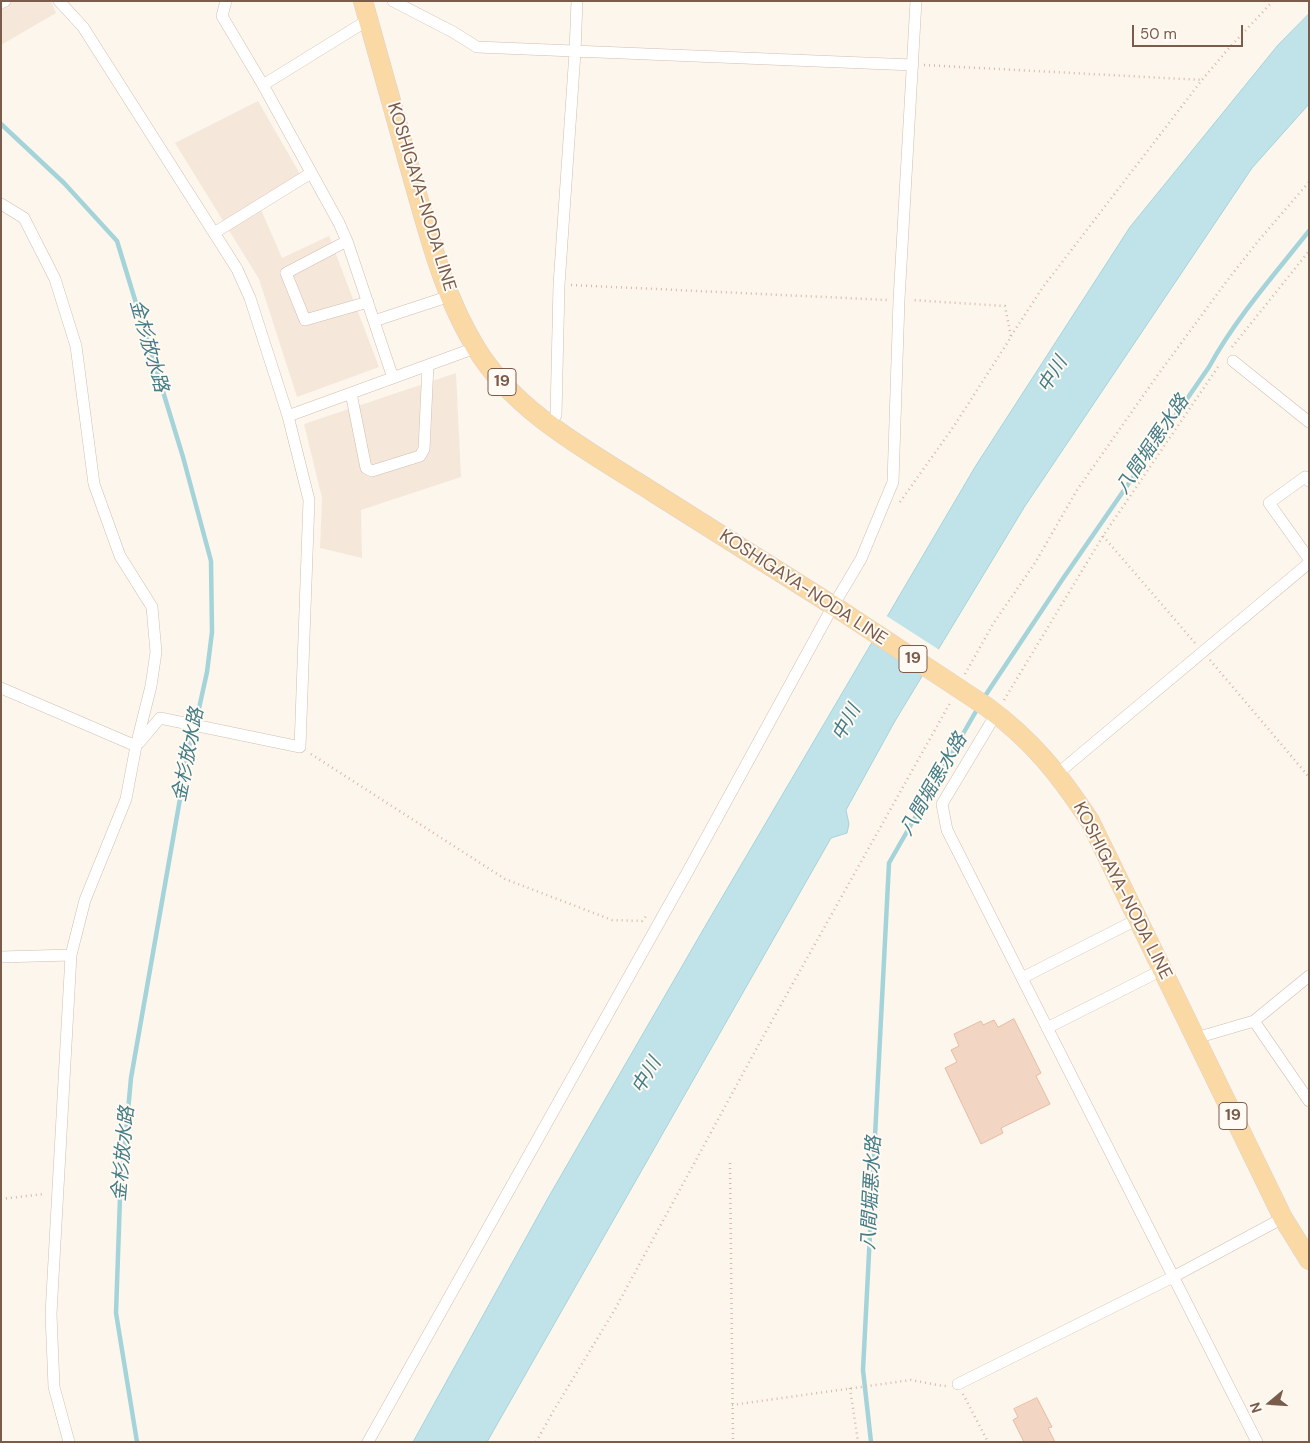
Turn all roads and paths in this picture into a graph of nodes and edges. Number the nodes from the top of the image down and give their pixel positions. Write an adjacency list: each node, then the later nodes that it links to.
1 (5, 1): 9 (street)
2 (59, 1): 18 (street)
3 (226, 1): 14 (street)
4 (363, 1): 10 (main road, KOSHIGAYA-NODA LINE / 19)
5 (393, 1): 11 (street)
6 (577, 1): 11 (street)
7 (916, 1): 12 (street)
8 (1273, 1): 13 (path)
9 (1, 3)
10 (368, 20): 14 (street); 22 (main road, KOSHIGAYA-NODA LINE / 19)
11 (575, 52): 12 (street); 21 (street)
12 (913, 65): 13 (path); 23 (street)
13 (1202, 80): 26 (path)
14 (263, 85): 15 (street)
15 (311, 173): 18 (street); 19 (street)
16 (1309, 182): 41 (path)
17 (1, 204): 45 (street)
18 (214, 234): 34 (street)
19 (347, 241): 24 (street); 24 (street)
20 (1309, 250): 28 (path)
21 (559, 285): 23 (path); 36 (street)
22 (450, 296): 25 (street); 27 (main road, KOSHIGAYA-NODA LINE / 19)
23 (900, 300): 26 (path); 40 (street)
24 (368, 302): 25 (street)
25 (374, 321): 32 (street)
26 (1011, 337): 38 (path)
27 (475, 348): 31 (street); 36 (main road, KOSHIGAYA-NODA LINE / 19)
28 (1232, 348)
29 (1233, 361): 35 (street)
30 (1220, 364): 44 (path)
31 (428, 365): 32 (street); 33 (street)
32 (393, 378): 33 (street)
33 (351, 393): 34 (street)
34 (288, 416): 46 (street)
35 (1309, 422)
36 (550, 425): 40 (main road, KOSHIGAYA-NODA LINE / 19)
37 (1309, 481): 39 (street)
38 (900, 502)
39 (1309, 561): 47 (street)
40 (836, 608): 44 (main road, KOSHIGAYA-NODA LINE / 19, bridge); 69 (street)
41 (962, 681)
42 (1, 688): 45 (street)
43 (953, 698): 70 (path)
44 (991, 710): 47 (main road, KOSHIGAYA-NODA LINE / 19); 54 (street)
45 (136, 746): 46 (street); 50 (street)
46 (300, 747): 48 (path)
47 (1057, 774): 49 (main road, KOSHIGAYA-NODA LINE / 19)
48 (652, 908)
49 (1138, 919): 52 (main road, KOSHIGAYA-NODA LINE / 19); 54 (street)
50 (71, 955): 51 (street); 60 (street)
51 (1, 957)
52 (1162, 970): 56 (street); 57 (main road, KOSHIGAYA-NODA LINE / 19)
53 (1309, 976): 55 (street)
54 (1022, 978): 56 (street)
55 (1254, 1021): 57 (street); 58 (street)
56 (1047, 1028): 64 (street)
57 (1196, 1038): 62 (main road, KOSHIGAYA-NODA LINE / 19)
58 (1309, 1101)
59 (730, 1163): 67 (path)
60 (58, 1192): 61 (path); 68 (street)
61 (1, 1199)
62 (1283, 1218): 63 (main road, KOSHIGAYA-NODA LINE / 19); 64 (street)
63 (1309, 1260)
64 (1173, 1276): 65 (street); 74 (street)
65 (958, 1384): 66 (path); 73 (path)
66 (850, 1388): 67 (path); 72 (path)
67 (732, 1405): 71 (path)
68 (69, 1442)
69 (368, 1442)
70 (536, 1442)
71 (733, 1442)
72 (858, 1442)
73 (988, 1442)
74 (1257, 1442)

